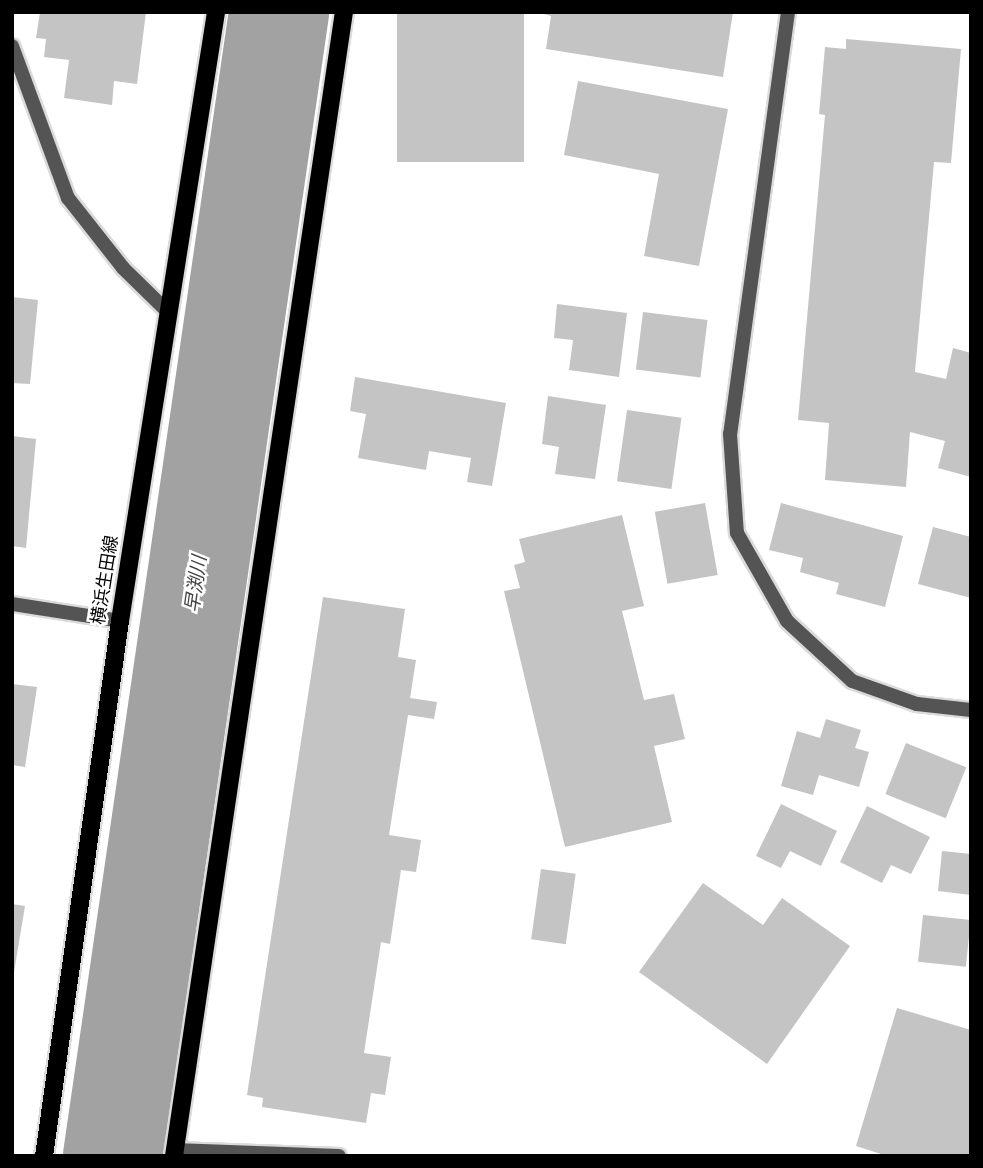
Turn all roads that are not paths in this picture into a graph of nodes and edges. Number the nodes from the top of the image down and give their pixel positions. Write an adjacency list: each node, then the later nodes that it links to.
1 (216, 12): 5 (main road, 横浜生田線)
2 (345, 12): 9 (main road)
3 (788, 12): 8 (street)
4 (12, 46): 5 (street)
5 (168, 312): 7 (main road, 横浜生田線)
6 (12, 604): 7 (street)
7 (120, 621): 10 (main road, 横浜生田線)
8 (971, 710)
9 (174, 1153): 11 (street)
10 (44, 1156)
11 (339, 1156)

